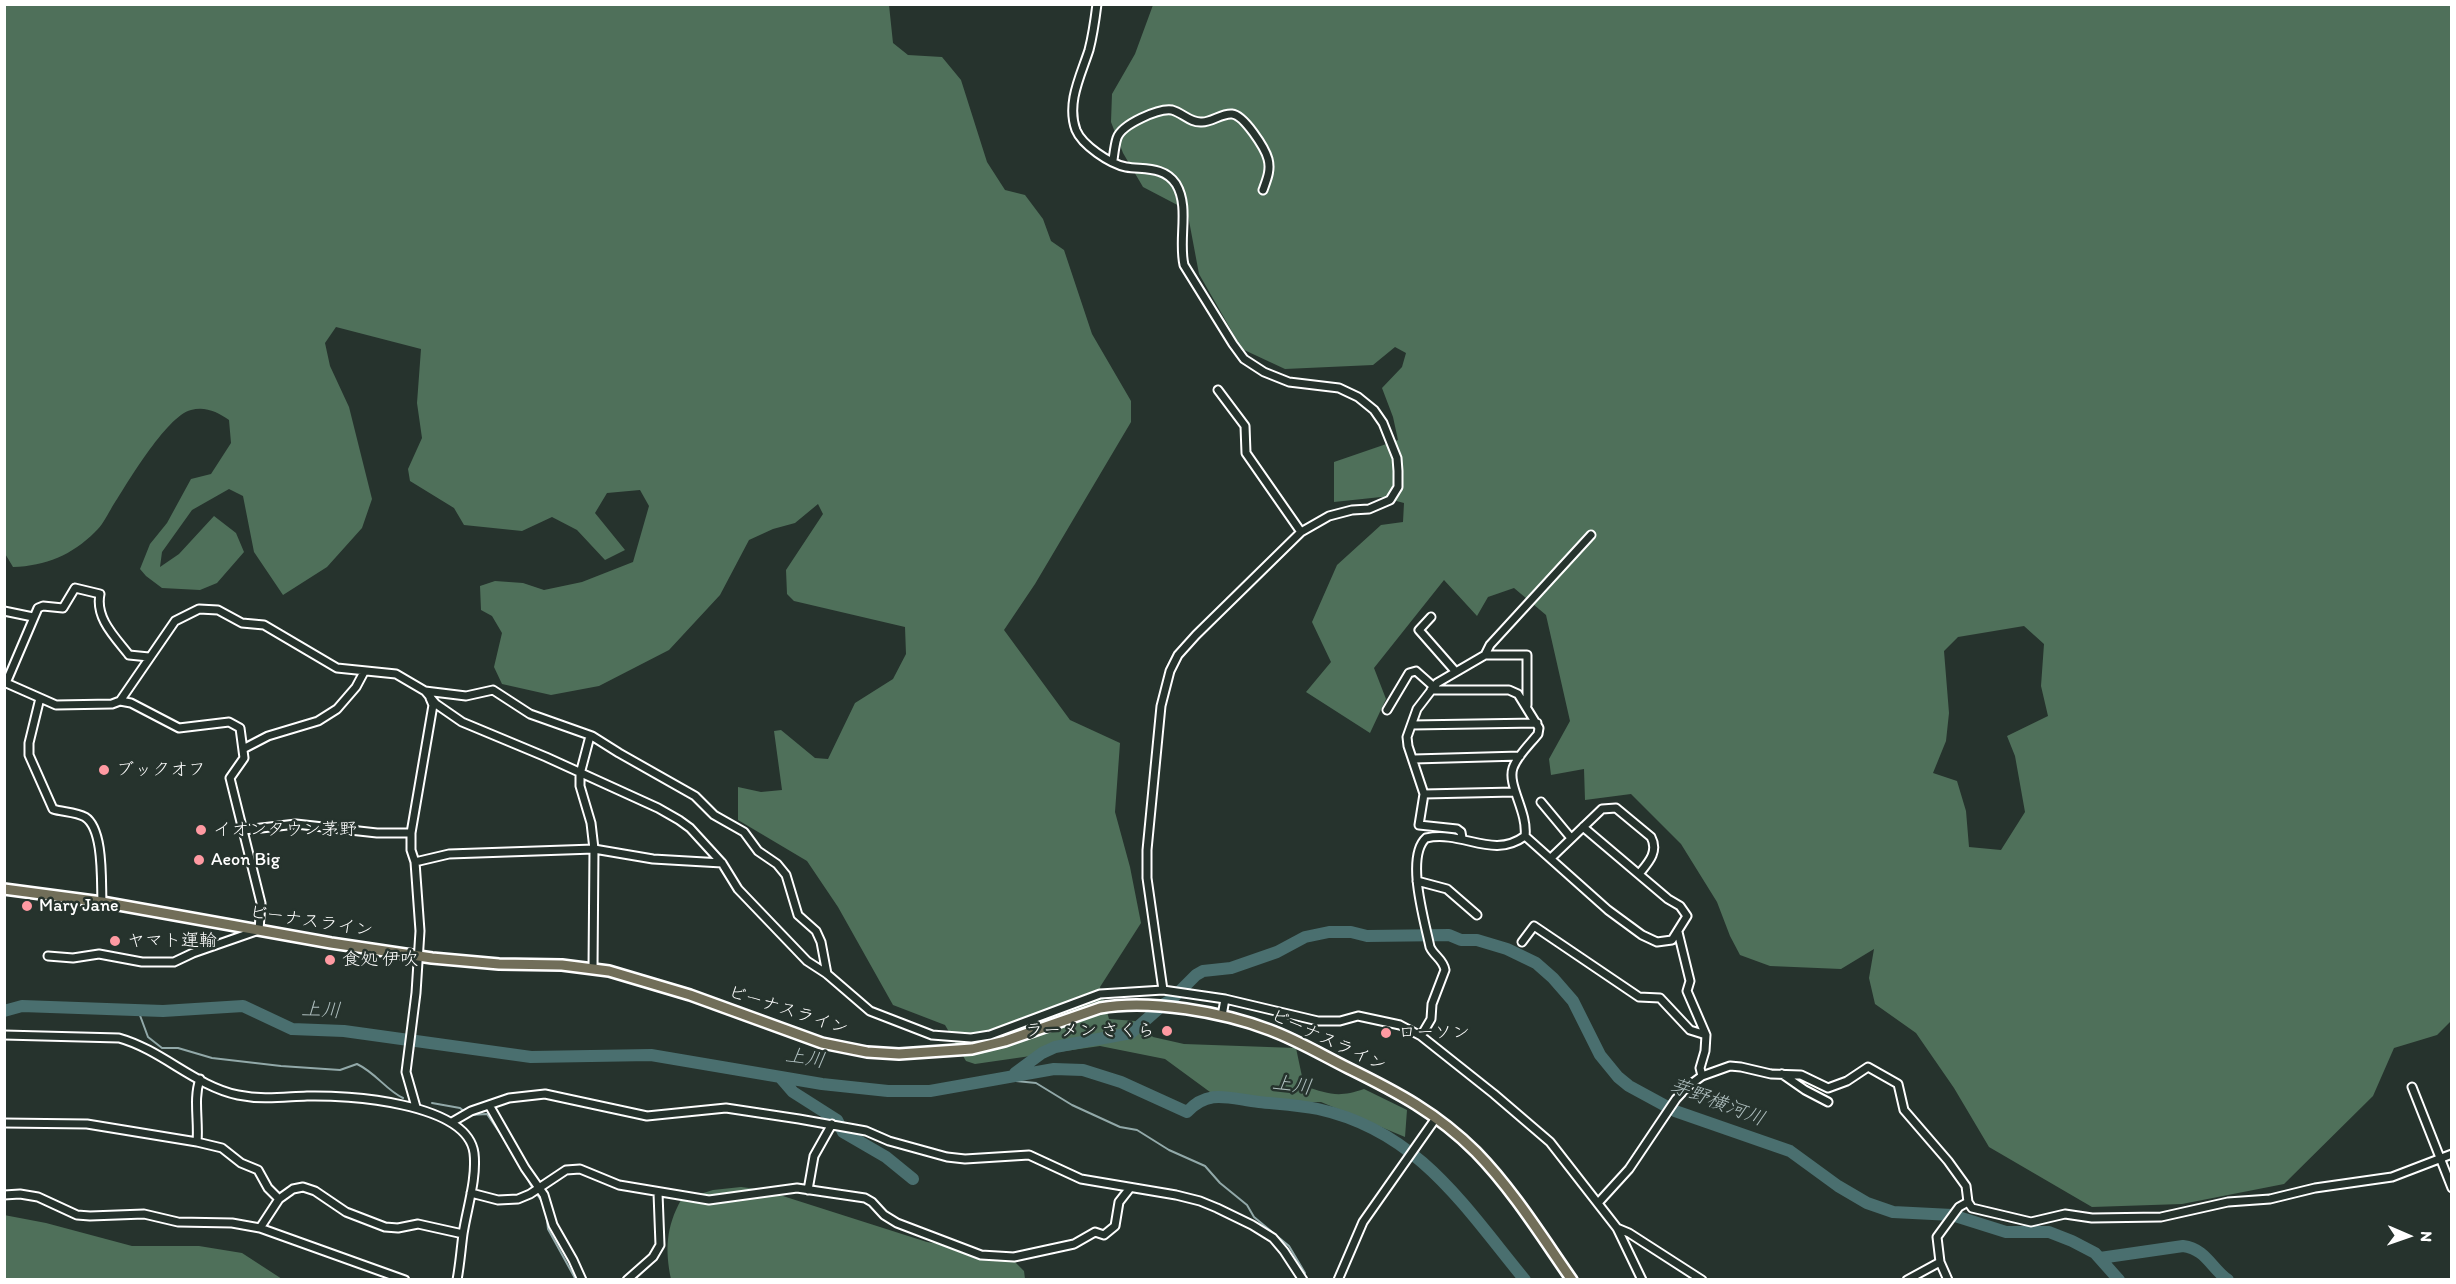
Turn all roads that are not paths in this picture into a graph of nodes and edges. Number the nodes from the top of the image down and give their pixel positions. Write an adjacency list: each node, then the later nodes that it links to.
1 (1097, 4): 2 (street)
2 (1113, 160): 3 (street); 5 (street)
3 (1263, 190)
4 (1218, 390): 5 (street)
5 (1301, 532): 53 (street)
6 (1591, 535): 10 (street)
7 (4, 611): 8 (street)
8 (33, 617): 11 (street); 14 (street)
9 (1431, 617): 12 (street)
10 (1485, 655): 12 (street); 19 (street)
11 (149, 657): 13 (street); 18 (street)
12 (1455, 671): 15 (street)
13 (364, 672): 16 (street); 24 (street)
14 (5, 682): 17 (street)
15 (1432, 689): 19 (street); 20 (street); 22 (street)
16 (425, 691): 23 (street); 27 (street); 33 (street)
17 (40, 698): 18 (street); 44 (street)
18 (120, 701): 24 (street)
19 (1527, 705): 21 (street)
20 (1387, 710)
21 (1537, 723): 22 (street); 25 (street)
22 (1412, 725): 26 (street)
23 (590, 736): 27 (street); 52 (street)
24 (243, 749): 32 (street)
25 (1520, 756): 26 (street); 28 (street)
26 (1414, 759): 29 (street)
27 (580, 774): 37 (street); 40 (street)
28 (1514, 792): 29 (street); 34 (street)
29 (1424, 794): 35 (street)
30 (1541, 802): 36 (street)
31 (1583, 827): 36 (street); 41 (street); 41 (street)
32 (244, 830): 33 (street); 46 (street)
33 (411, 832): 39 (street)
34 (1525, 836): 35 (street); 38 (street)
35 (1462, 838): 42 (street)
36 (1572, 838): 38 (street)
37 (594, 849): 39 (street); 40 (street); 51 (street)
38 (1551, 858): 47 (street)
39 (415, 862): 49 (street)
40 (722, 862): 52 (street)
41 (1639, 874): 47 (street)
42 (1417, 881): 45 (street); 60 (street)
43 (4, 889): 44 (main road, ビーナスライン)
44 (102, 902): 46 (main road, ビーナスライン)
45 (1477, 915)
46 (259, 930): 49 (main road, ビーナスライン); 50 (street)
47 (1678, 932): 59 (street)
48 (1522, 942): 59 (street)
49 (419, 955): 51 (main road, ビーナスライン); 67 (street)
50 (48, 956)
51 (593, 968): 56 (main road, ビーナスライン)
52 (827, 974): 54 (street)
53 (1165, 990): 54 (street); 55 (street)
54 (1122, 993): 56 (street)
55 (1225, 999): 57 (street); 60 (street)
56 (1121, 1005): 57 (main road, ビーナスライン)
57 (1222, 1016): 69 (main road, ビーナスライン)
58 (4, 1035): 63 (street)
59 (1706, 1035): 62 (street)
60 (1420, 1036): 84 (street)
61 (1781, 1074): 62 (street); 65 (street); 83 (street)
62 (1702, 1076): 84 (street)
63 (200, 1079): 67 (street); 72 (street)
64 (2412, 1087): 74 (street)
65 (1828, 1102)
66 (489, 1105): 68 (street); 71 (street); 75 (street)
67 (416, 1107): 68 (street)
68 (452, 1122): 79 (street)
69 (1433, 1122): 94 (street); 95 (main road, ビーナスライン)
70 (4, 1123): 72 (street)
71 (834, 1124): 76 (street); 78 (street)
72 (197, 1142): 82 (street)
73 (2451, 1154): 74 (street)
74 (2440, 1158): 77 (street); 83 (street)
75 (538, 1187): 79 (street); 80 (street); 91 (street)
76 (1130, 1188): 78 (street); 93 (street)
77 (2451, 1188)
78 (808, 1190): 80 (street)
79 (471, 1193): 87 (street)
80 (658, 1193): 92 (street)
81 (4, 1195): 85 (street)
82 (279, 1198): 85 (street); 87 (street)
83 (1968, 1202): 88 (street)
84 (1598, 1203): 86 (street)
85 (260, 1228): 89 (street)
86 (1617, 1228): 96 (street); 97 (street)
87 (463, 1234): 90 (street)
88 (1940, 1262): 98 (street); 99 (street)
89 (405, 1280)
90 (458, 1280)
91 (582, 1280)
92 (627, 1280)
93 (1303, 1280)
94 (1338, 1280)
95 (1572, 1280)
96 (1642, 1280)
97 (1702, 1280)
98 (1907, 1280)
99 (1948, 1280)

